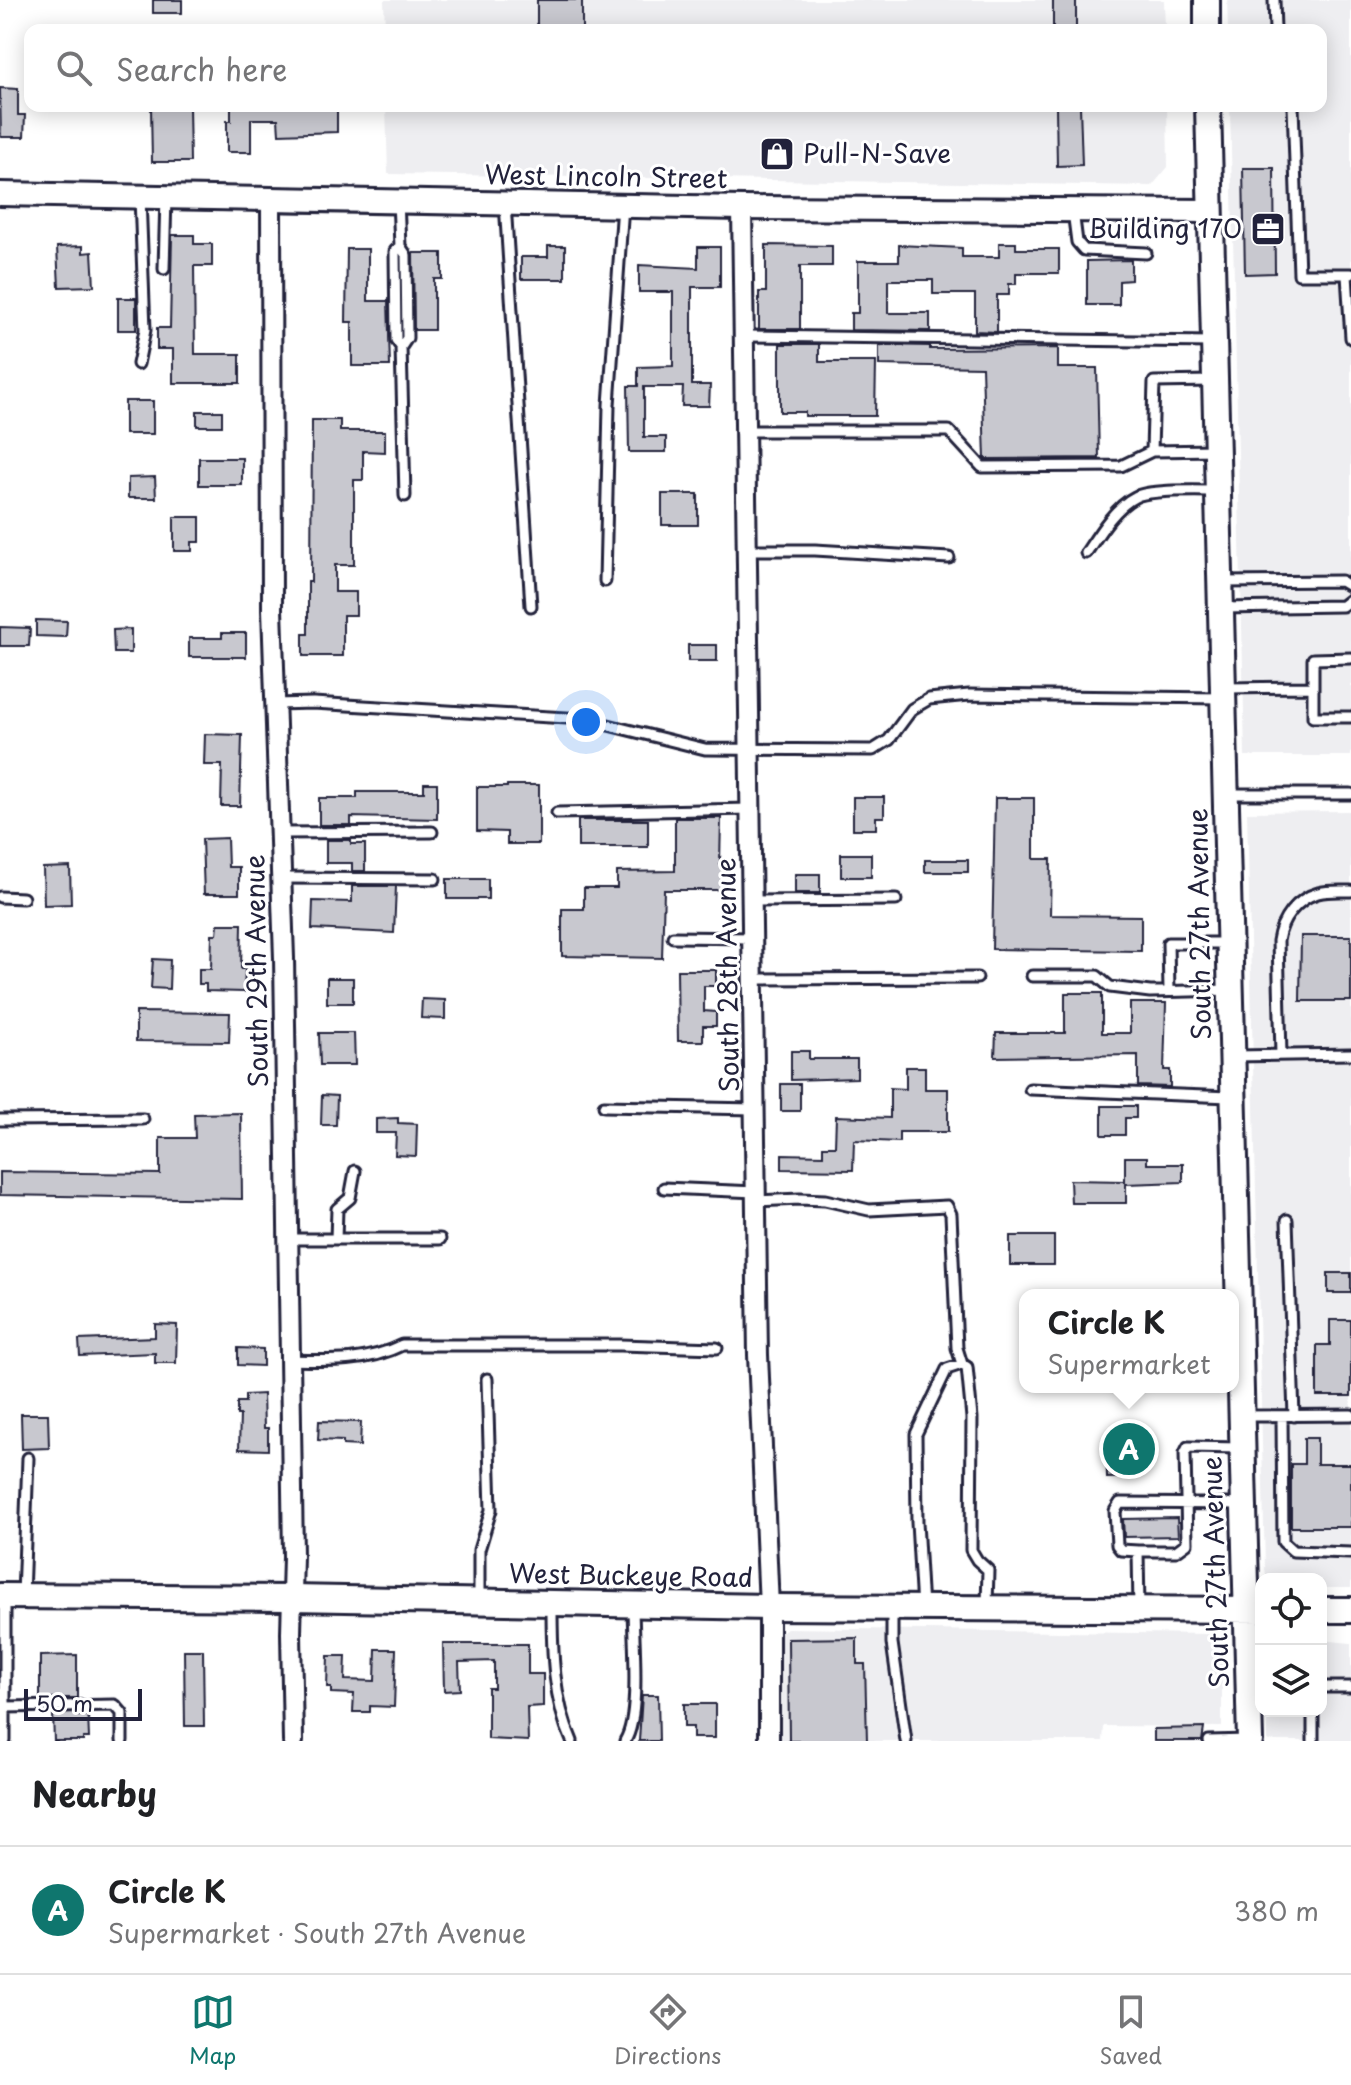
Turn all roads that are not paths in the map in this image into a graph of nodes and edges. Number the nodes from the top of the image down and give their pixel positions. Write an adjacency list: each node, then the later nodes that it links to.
1 (1207, 0): 3 (main road)
2 (1274, 0): 4 (lane)
3 (1207, 24)
4 (1275, 24)
5 (1208, 112): 16 (main road, South 27th Avenue)
6 (1293, 112): 19 (lane)
7 (0, 194): 8 (street, West Lincoln Street)
8 (140, 197): 9 (street, West Lincoln Street); 23 (lane)
9 (166, 197): 10 (street, West Lincoln Street); 18 (lane)
10 (271, 199): 11 (street, West Lincoln Street); 42 (street, South 29th Avenue)
11 (398, 201): 12 (street, West Lincoln Street); 29 (lane)
12 (505, 203): 13 (street, West Lincoln Street); 37 (lane)
13 (623, 205): 14 (street, West Lincoln Street); 33 (lane)
14 (742, 208): 15 (street, West Lincoln Street); 20 (street, South 28th Avenue)
15 (1073, 211): 16 (street, West Lincoln Street); 17 (lane)
16 (1210, 211): 22 (main road, South 27th Avenue)
17 (1146, 253)
18 (164, 269)
19 (1349, 274): 21 (lane)
20 (744, 336): 22 (lane); 25 (street, South 28th Avenue)
21 (1351, 338)
22 (1213, 342): 24 (main road, South 27th Avenue)
23 (138, 364)
24 (1214, 381): 26 (main road, South 27th Avenue); 27 (lane)
25 (745, 431): 27 (lane); 30 (street, South 28th Avenue)
26 (1216, 450): 27 (lane); 28 (main road, South 27th Avenue)
27 (1152, 451)
28 (1217, 491): 31 (lane); 34 (main road, South 27th Avenue)
29 (405, 496)
30 (747, 550): 32 (lane); 44 (street, South 28th Avenue)
31 (1086, 553)
32 (949, 558)
33 (605, 581)
34 (1220, 582): 35 (lane); 38 (main road, South 27th Avenue)
35 (1351, 587)
36 (1351, 599): 38 (lane)
37 (531, 606)
38 (1221, 608): 41 (main road, South 27th Avenue)
39 (1351, 658): 40 (lane)
40 (1313, 687): 41 (lane); 43 (lane)
41 (1223, 693): 44 (lane); 45 (main road, South 27th Avenue)
42 (276, 704): 44 (lane); 50 (street, South 29th Avenue)
43 (1351, 717)
44 (750, 749): 47 (street, South 28th Avenue)
45 (1225, 794): 46 (lane); 60 (main road, South 27th Avenue)
46 (1351, 794)
47 (751, 809): 48 (lane); 57 (street, South 28th Avenue)
48 (557, 813)
49 (432, 832): 50 (lane)
50 (280, 833): 51 (street, South 29th Avenue)
51 (282, 878): 52 (lane); 79 (street, South 29th Avenue)
52 (435, 879)
53 (1351, 891): 67 (lane)
54 (0, 897): 55 (lane)
55 (23, 898)
56 (896, 900): 57 (lane)
57 (753, 901): 59 (street, South 28th Avenue)
58 (673, 937): 59 (lane)
59 (753, 938): 63 (street, South 28th Avenue)
60 (1228, 943): 64 (main road, South 27th Avenue); 65 (lane)
61 (1032, 976): 65 (lane)
62 (977, 978): 63 (lane)
63 (754, 979): 72 (street, South 28th Avenue)
64 (1230, 990): 65 (lane); 68 (main road, South 27th Avenue)
65 (1169, 991)
66 (1351, 1054): 67 (lane)
67 (1281, 1055): 68 (lane)
68 (1231, 1056): 70 (main road, South 27th Avenue)
69 (1030, 1089): 70 (lane)
70 (1232, 1097): 82 (main road, South 27th Avenue)
71 (604, 1106): 72 (lane)
72 (755, 1109): 77 (street, South 28th Avenue)
73 (143, 1119): 74 (lane)
74 (0, 1120)
75 (355, 1171): 80 (lane)
76 (664, 1188): 77 (lane)
77 (756, 1196): 85 (lane); 103 (street, South 28th Avenue)
78 (1287, 1220): 91 (lane)
79 (288, 1239): 80 (lane); 84 (street, South 29th Avenue)
80 (336, 1239): 81 (lane)
81 (440, 1239)
82 (1237, 1289)
83 (717, 1348): 84 (lane)
84 (290, 1360): 99 (street, South 29th Avenue)
85 (962, 1364): 105 (lane); 106 (lane)
86 (1239, 1376): 89 (main road, South 27th Avenue)
87 (487, 1379): 100 (lane)
88 (1351, 1415): 91 (lane)
89 (1240, 1416): 90 (lane); 92 (main road, South 27th Avenue)
90 (1282, 1416): 91 (lane); 97 (lane)
91 (1294, 1416)
92 (1241, 1448): 94 (lane); 95 (main road, South 27th Avenue)
93 (28, 1458): 98 (lane)
94 (1186, 1504): 95 (lane); 96 (lane); 96 (lane)
95 (1242, 1504): 108 (main road, South 27th Avenue)
96 (1138, 1551): 107 (lane)
97 (1351, 1553)
98 (9, 1596): 99 (main road, West Buckeye Road); 113 (lane)
99 (292, 1598): 100 (main road, West Buckeye Road); 117 (street, South 29th Avenue)
100 (478, 1602): 101 (main road, West Buckeye Road)
101 (552, 1603): 102 (main road, West Buckeye Road); 118 (lane)
102 (633, 1604): 103 (main road, West Buckeye Road); 119 (lane)
103 (769, 1607): 104 (main road, West Buckeye Road); 120 (street, South 28th Avenue)
104 (892, 1608): 105 (main road, West Buckeye Road); 121 (lane)
105 (922, 1608): 106 (main road, West Buckeye Road)
106 (987, 1608): 107 (main road, West Buckeye Road)
107 (1139, 1609): 108 (main road, West Buckeye Road)
108 (1253, 1610): 123 (main road, South 27th Avenue)
109 (1327, 1610): 110 (main road)
110 (1351, 1610)
111 (1327, 1687): 112 (lane)
112 (1351, 1687)
113 (5, 1707): 115 (lane); 116 (lane)
114 (1313, 1717): 124 (lane)
115 (5, 1741)
116 (122, 1741)
117 (293, 1741)
118 (572, 1741)
119 (625, 1741)
120 (769, 1741)
121 (906, 1741)
122 (1209, 1741): 123 (lane)
123 (1250, 1741)
124 (1313, 1741)

